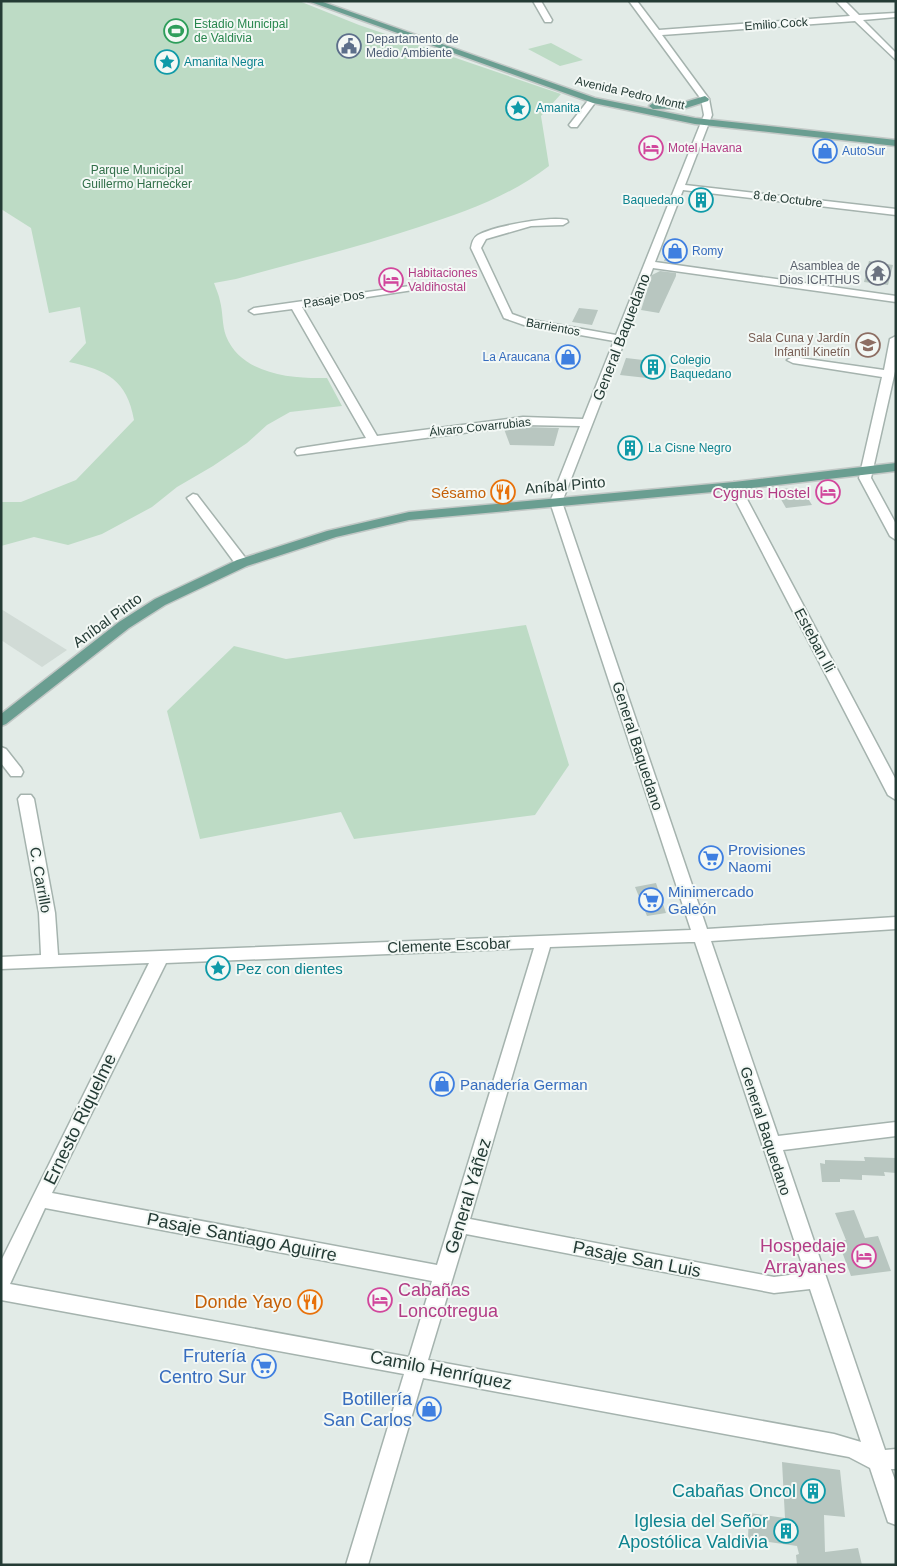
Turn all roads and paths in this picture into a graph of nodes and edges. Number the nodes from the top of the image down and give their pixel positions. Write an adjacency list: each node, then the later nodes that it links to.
1 (312, 1): 11 (main road, Avenida Pedro Montt)
2 (335, 1): 10 (main road, Avenida Pedro Montt)
3 (537, 1): 8 (street)
4 (633, 1): 9 (street)
5 (840, 1): 7 (street)
6 (896, 15): 7 (street, Emilio Cock)
7 (856, 18): 9 (street, Emilio Cock); 12 (street)
8 (548, 20)
9 (656, 33): 13 (street)
10 (431, 36): 11 (main road); 15 (main road, Avenida Pedro Montt)
11 (421, 40): 14 (main road, Avenida Pedro Montt)
12 (896, 58)
13 (705, 99): 15 (main road); 16 (street)
14 (593, 100): 16 (main road, Avenida Pedro Montt); 17 (street)
15 (653, 106): 16 (main road, Avenida Pedro Montt)
16 (707, 119): 18 (main road, Avenida Pedro Montt); 19 (main road, Avenida Pedro Montt); 20 (street, General Baquedano)
17 (574, 125)
18 (896, 136)
19 (896, 143)
20 (680, 187): 21 (street, 8 de Octubre); 23 (street, General Baquedano)
21 (896, 212)
22 (563, 222): 28 (street, Barrientos)
23 (650, 264): 25 (street); 28 (street, General Baquedano)
24 (413, 287): 26 (street, Pasaje Dos)
25 (896, 299)
26 (295, 305): 27 (street, Pasaje Dos); 33 (street)
27 (254, 311)
28 (620, 338): 32 (street, General Baquedano)
29 (896, 339): 31 (street)
30 (793, 360): 31 (street)
31 (887, 374): 36 (street)
32 (587, 423): 33 (street, Álvaro Covarrubias); 39 (street, General Baquedano)
33 (373, 440): 34 (street, Álvaro Covarrubias)
34 (301, 452)
35 (896, 467): 36 (main road, Aníbal Pinto)
36 (868, 470): 37 (main road, Aníbal Pinto); 40 (street)
37 (734, 486): 39 (main road, Aníbal Pinto); 45 (street, Esteban Ili)
38 (193, 498): 41 (street)
39 (556, 502): 41 (main road, Aníbal Pinto); 48 (street, General Baquedano)
40 (896, 536)
41 (242, 563): 42 (main road, Aníbal Pinto)
42 (1, 721)
43 (1, 752): 44 (street)
44 (16, 772)
45 (896, 795)
46 (26, 799): 51 (street, C. Carrillo)
47 (896, 924): 48 (street, Clemente Escobar)
48 (701, 935): 49 (street, Clemente Escobar); 54 (street, General Baquedano)
49 (544, 941): 50 (street, Clemente Escobar); 56 (street, General Yáñez)
50 (160, 958): 51 (street, Clemente Escobar); 55 (street, Ernesto Riquelme)
51 (50, 961): 52 (street, Clemente Escobar)
52 (1, 963)
53 (896, 1128): 54 (street)
54 (771, 1144): 58 (street, General Baquedano)
55 (40, 1199): 57 (street, Pasaje Santiago Aguirre); 59 (street, Ernesto Riquelme)
56 (459, 1225): 57 (street, General Yáñez); 58 (street, Pasaje San Luis)
57 (444, 1275): 61 (street, General Yáñez)
58 (816, 1280): 62 (street, General Baquedano)
59 (1, 1282)
60 (1, 1291): 61 (street, Camilo Henríquez)
61 (416, 1366): 62 (street, Camilo Henríquez); 64 (street, General Yáñez)
62 (886, 1460): 63 (street, General Baquedano)
63 (896, 1515)
64 (357, 1565)

